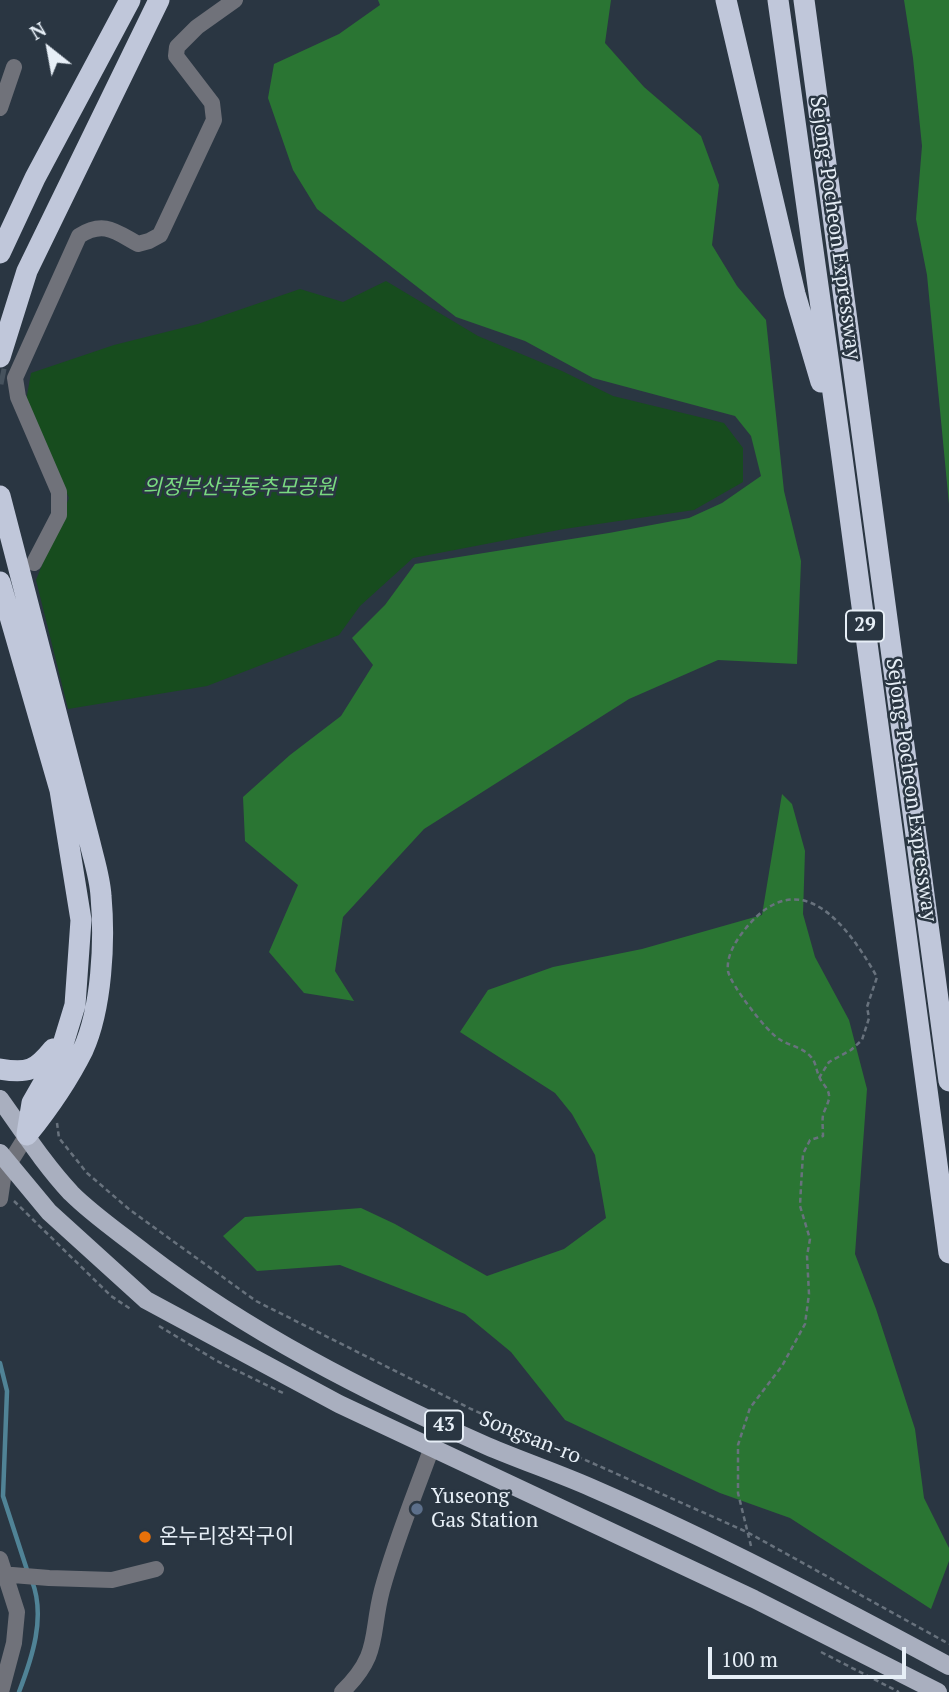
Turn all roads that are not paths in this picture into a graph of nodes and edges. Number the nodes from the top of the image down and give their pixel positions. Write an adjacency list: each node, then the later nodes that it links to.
1 (130, 0): 11 (highway)
2 (159, 0): 12 (highway)
3 (234, 0): 12 (street)
4 (726, 0): 13 (highway)
5 (778, 0): 13 (highway, Sejong-Pocheon Expressway / 29)
6 (804, 0): 8 (highway, Sejong-Pocheon Expressway / 29)
7 (814, 0): 8 (highway)
8 (810, 44): 19 (highway, Sejong-Pocheon Expressway / 29)
9 (14, 67): 10 (street)
10 (0, 107)
11 (0, 253)
12 (7, 371): 15 (street)
13 (841, 450): 24 (highway, Sejong-Pocheon Expressway / 29)
14 (0, 496): 21 (highway)
15 (34, 564)
16 (0, 582): 17 (highway)
17 (72, 1013): 18 (highway); 21 (highway)
18 (0, 1069)
19 (949, 1081)
20 (0, 1099): 21 (main road, Songsan-ro / 43)
21 (27, 1135): 22 (street); 28 (main road, Songsan-ro / 43)
22 (5, 1158): 23 (street); 25 (main road, 43)
23 (0, 1199)
24 (949, 1253)
25 (432, 1447): 30 (street); 31 (main road, 43)
26 (2, 1569): 27 (street); 29 (street)
27 (156, 1569)
28 (949, 1666)
29 (1, 1692)
30 (342, 1692)
31 (938, 1692)

